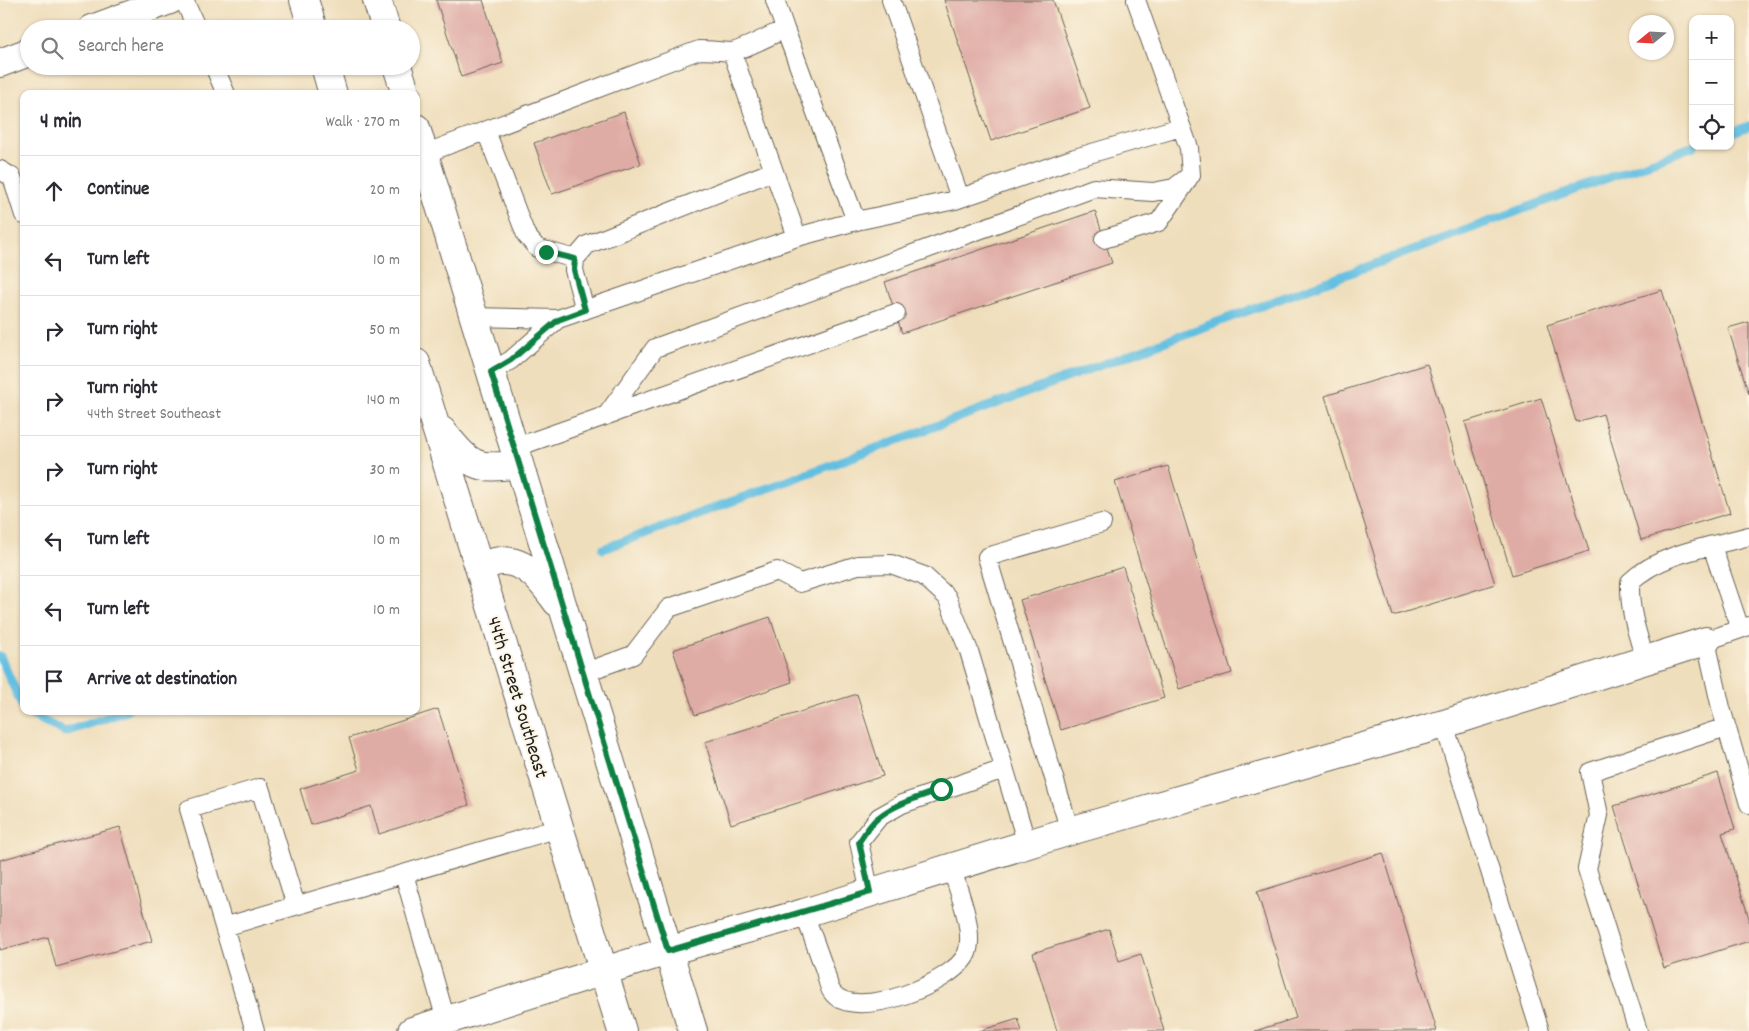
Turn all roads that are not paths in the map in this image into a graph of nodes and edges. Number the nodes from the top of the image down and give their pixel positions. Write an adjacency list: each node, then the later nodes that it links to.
1 (170, 0): 7 (main road)
2 (184, 0): 8 (lane)
3 (304, 0): 9 (main road)
4 (775, 0): 10 (lane)
5 (891, 0): 27 (lane)
6 (1136, 0): 20 (lane)
7 (116, 20)
8 (193, 20)
9 (310, 20)
10 (785, 29): 11 (lane); 29 (lane)
11 (732, 52): 21 (lane); 25 (lane)
12 (20, 55): 13 (main road)
13 (0, 63)
14 (218, 75): 17 (lane)
15 (328, 75): 18 (main road)
16 (400, 75): 19 (main road)
17 (224, 90)
18 (332, 90)
19 (405, 90)
20 (1180, 127): 26 (lane); 27 (lane)
21 (486, 131): 23 (lane); 32 (lane)
22 (420, 141): 23 (main road)
23 (424, 154): 35 (main road)
24 (0, 170): 28 (lane)
25 (773, 170): 30 (lane); 32 (lane)
26 (1191, 175): 31 (lane); 39 (lane)
27 (960, 198): 29 (lane)
28 (20, 202)
29 (856, 221): 30 (lane)
30 (797, 237): 33 (lane)
31 (1104, 239)
32 (575, 259): 33 (lane)
33 (585, 310): 36 (lane)
34 (896, 313): 39 (lane)
35 (474, 317): 36 (lane); 37 (main road)
36 (558, 320): 37 (lane)
37 (491, 372): 41 (main road)
38 (420, 383): 40 (main road, 44th Street Southeast)
39 (606, 416): 41 (lane)
40 (427, 417): 41 (main road); 45 (main road, 44th Street Southeast)
41 (517, 456): 46 (main road)
42 (1102, 523): 56 (lane)
43 (1749, 536): 44 (lane)
44 (1712, 546): 47 (lane); 49 (lane)
45 (479, 566): 46 (main road); 55 (main road, 44th Street Southeast)
46 (565, 613): 50 (main road)
47 (1744, 628): 48 (lane)
48 (1706, 641): 49 (main road); 52 (lane)
49 (1645, 659): 51 (main road)
50 (583, 673): 53 (lane); 64 (main road)
51 (1444, 724): 56 (main road); 71 (lane)
52 (1726, 726): 54 (lane); 72 (lane)
53 (1004, 768): 57 (lane); 60 (lane)
54 (1749, 804)
55 (559, 828): 59 (lane); 65 (main road, 44th Street Southeast)
56 (1070, 831): 57 (main road)
57 (1027, 844): 58 (main road)
58 (951, 867): 60 (main road); 62 (lane)
59 (404, 874): 61 (lane); 66 (lane)
60 (870, 892): 62 (main road)
61 (296, 906): 63 (lane); 63 (lane)
62 (804, 913): 64 (main road)
63 (224, 927): 67 (lane)
64 (668, 951): 65 (main road); 70 (main road)
65 (604, 972): 66 (main road); 69 (main road, 44th Street Southeast)
66 (446, 1020): 68 (main road)
67 (255, 1031)
68 (412, 1031)
69 (622, 1031)
70 (693, 1031)
71 (1540, 1031)
72 (1638, 1031)

